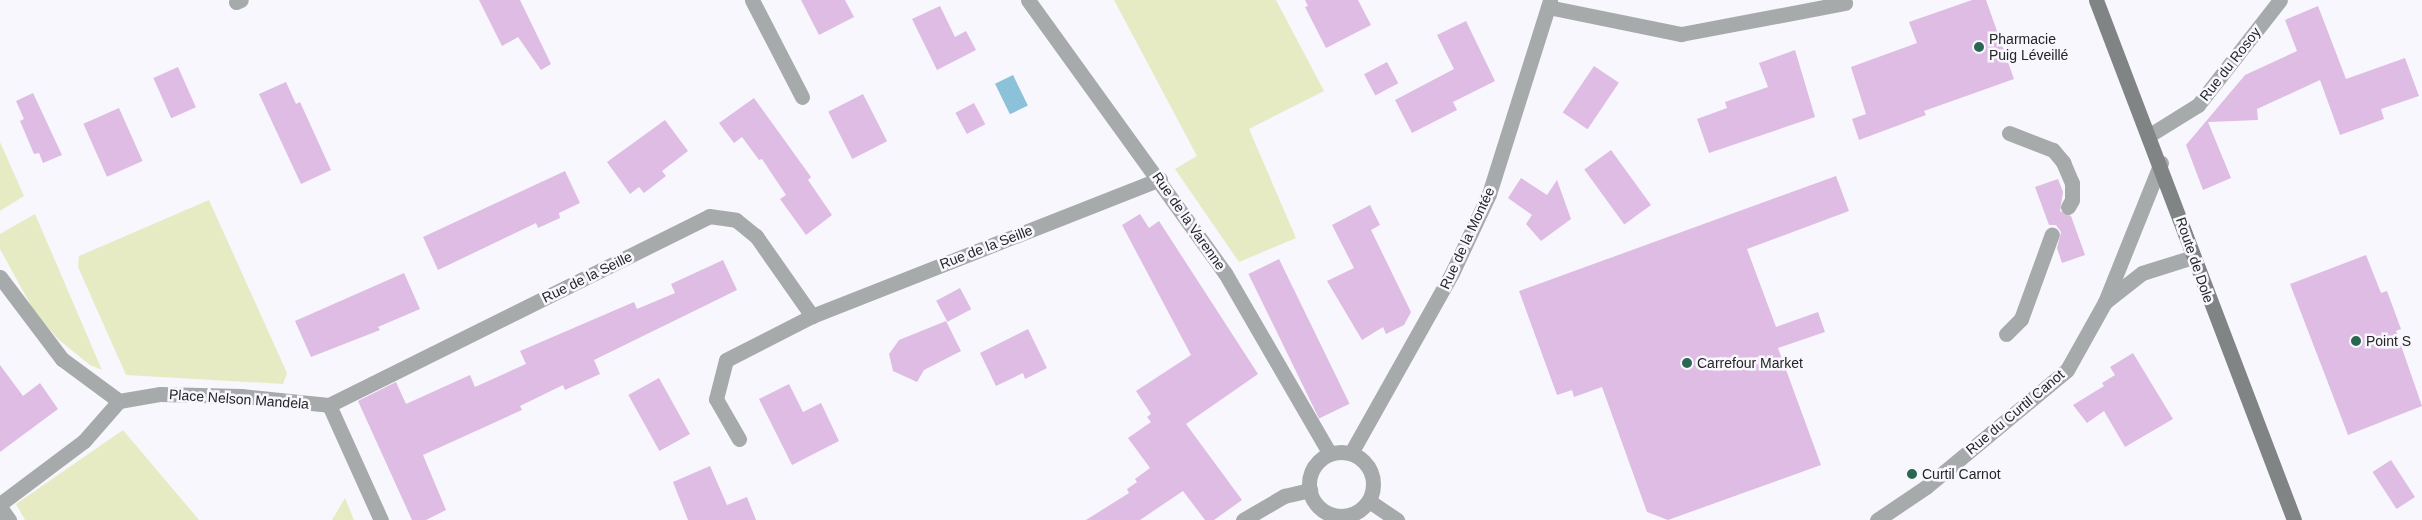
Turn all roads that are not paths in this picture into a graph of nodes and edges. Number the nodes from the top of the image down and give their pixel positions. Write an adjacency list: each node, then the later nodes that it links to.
1 (752, 0): 7 (street)
2 (1028, 0): 11 (street, Rue de la Varenne)
3 (2096, 0): 9 (main road, Route de Dole)
4 (2280, 0): 9 (street, Rue du Rosoy)
5 (1549, 3): 6 (street, Rue de la Montée); 22 (street, Rue de la Montée)
6 (1845, 3)
7 (802, 97)
8 (2009, 133): 12 (street)
9 (2148, 136): 10 (main road, Route de Dole)
10 (2161, 163): 14 (main road, Route de Dole); 16 (street, Rue du Curtil Canot)
11 (1160, 179): 17 (street, Rue de la Seille); 23 (street, Rue de la Varenne)
12 (2068, 207)
13 (2052, 234): 18 (street)
14 (2193, 257): 16 (street, Rue du Curtil Canot); 32 (main road, Route de Dole)
15 (0, 278): 19 (street)
16 (2105, 302): 31 (street, Rue du Curtil Canot)
17 (812, 316): 20 (street, Rue de la Seille); 21 (street, Rue de la Seille)
18 (2006, 334)
19 (119, 401): 20 (street, Place Nelson Mandela); 26 (street)
20 (330, 405): 28 (street)
21 (739, 438)
22 (1351, 453): 23 (street); 25 (street)
23 (1330, 454): 24 (street)
24 (1310, 490): 25 (street); 29 (street)
25 (1369, 501): 30 (street)
26 (0, 506): 27 (street)
27 (9, 520)
28 (381, 520)
29 (1243, 520)
30 (1397, 520)
31 (1877, 520)
32 (2294, 520)

